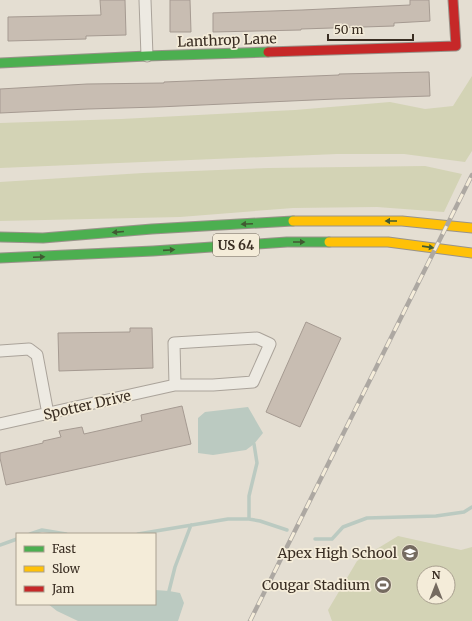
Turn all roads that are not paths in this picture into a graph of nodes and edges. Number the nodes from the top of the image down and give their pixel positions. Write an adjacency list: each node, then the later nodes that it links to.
1 (145, 0): 3 (street)
2 (453, 0): 3 (main road, Lanthrop Lane)
3 (147, 56): 4 (main road, Lanthrop Lane)
4 (0, 63)
5 (472, 228): 6 (main road, US 64, one-way to 6)
6 (0, 237)
7 (472, 253): 8 (main road, US 64, one-way to 7)
8 (0, 258)
9 (0, 351): 11 (street)
10 (175, 385): 10 (street, Spotter Drive); 11 (street, Spotter Drive)
11 (48, 414): 12 (street, Spotter Drive)
12 (0, 424)

